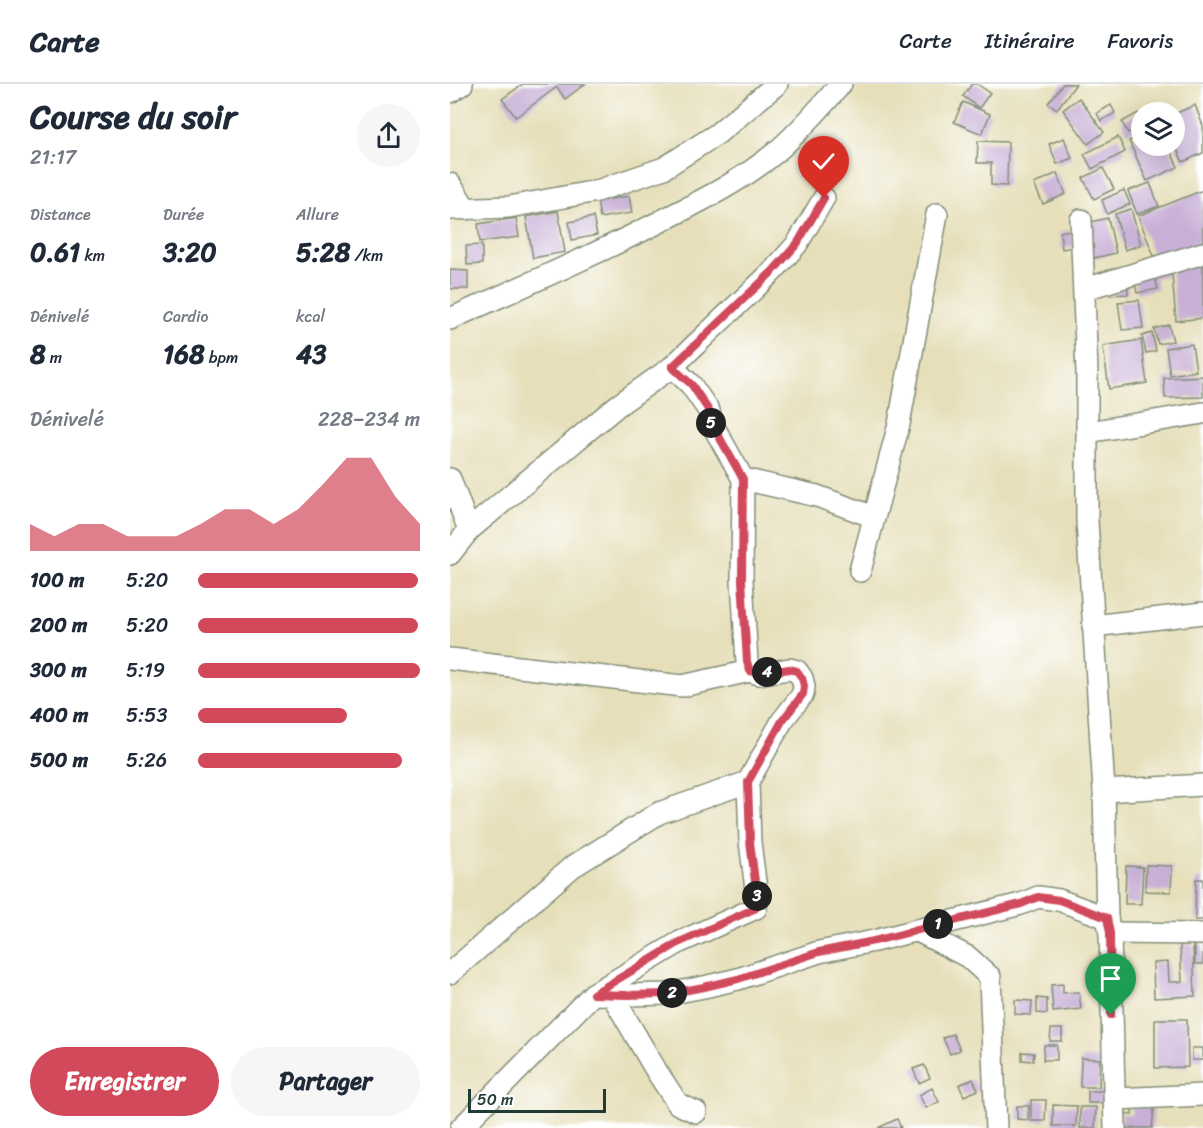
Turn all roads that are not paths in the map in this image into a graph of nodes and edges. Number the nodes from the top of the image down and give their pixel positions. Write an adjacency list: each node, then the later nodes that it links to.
1 (462, 84): 4 (street)
2 (777, 84): 7 (street)
3 (841, 84): 12 (street)
4 (450, 92)
5 (450, 184): 7 (street)
6 (824, 198): 13 (street)
7 (458, 209)
8 (937, 214): 18 (street)
9 (1081, 220): 11 (street)
10 (1203, 254): 11 (street)
11 (1085, 289): 15 (street)
12 (450, 319)
13 (672, 367): 17 (street); 19 (street)
14 (1203, 412): 15 (street)
15 (1088, 432): 23 (street)
16 (450, 479): 19 (street)
17 (743, 479): 18 (street); 25 (street)
18 (874, 517): 21 (street)
19 (469, 530): 20 (street)
20 (450, 554)
21 (860, 571)
22 (1203, 613): 23 (street)
23 (1093, 626): 28 (street)
24 (450, 659): 25 (street)
25 (750, 671): 26 (street)
26 (748, 782): 32 (street); 33 (street)
27 (1203, 785): 28 (street)
28 (1104, 791): 29 (street)
29 (1109, 925): 30 (street); 31 (street); 35 (street)
30 (916, 930): 33 (street); 38 (street)
31 (1203, 934)
32 (450, 973)
33 (603, 994): 36 (street); 37 (street)
34 (1203, 1095): 35 (street)
35 (1115, 1099): 39 (street)
36 (696, 1112)
37 (461, 1128)
38 (996, 1128)
39 (1115, 1128)

